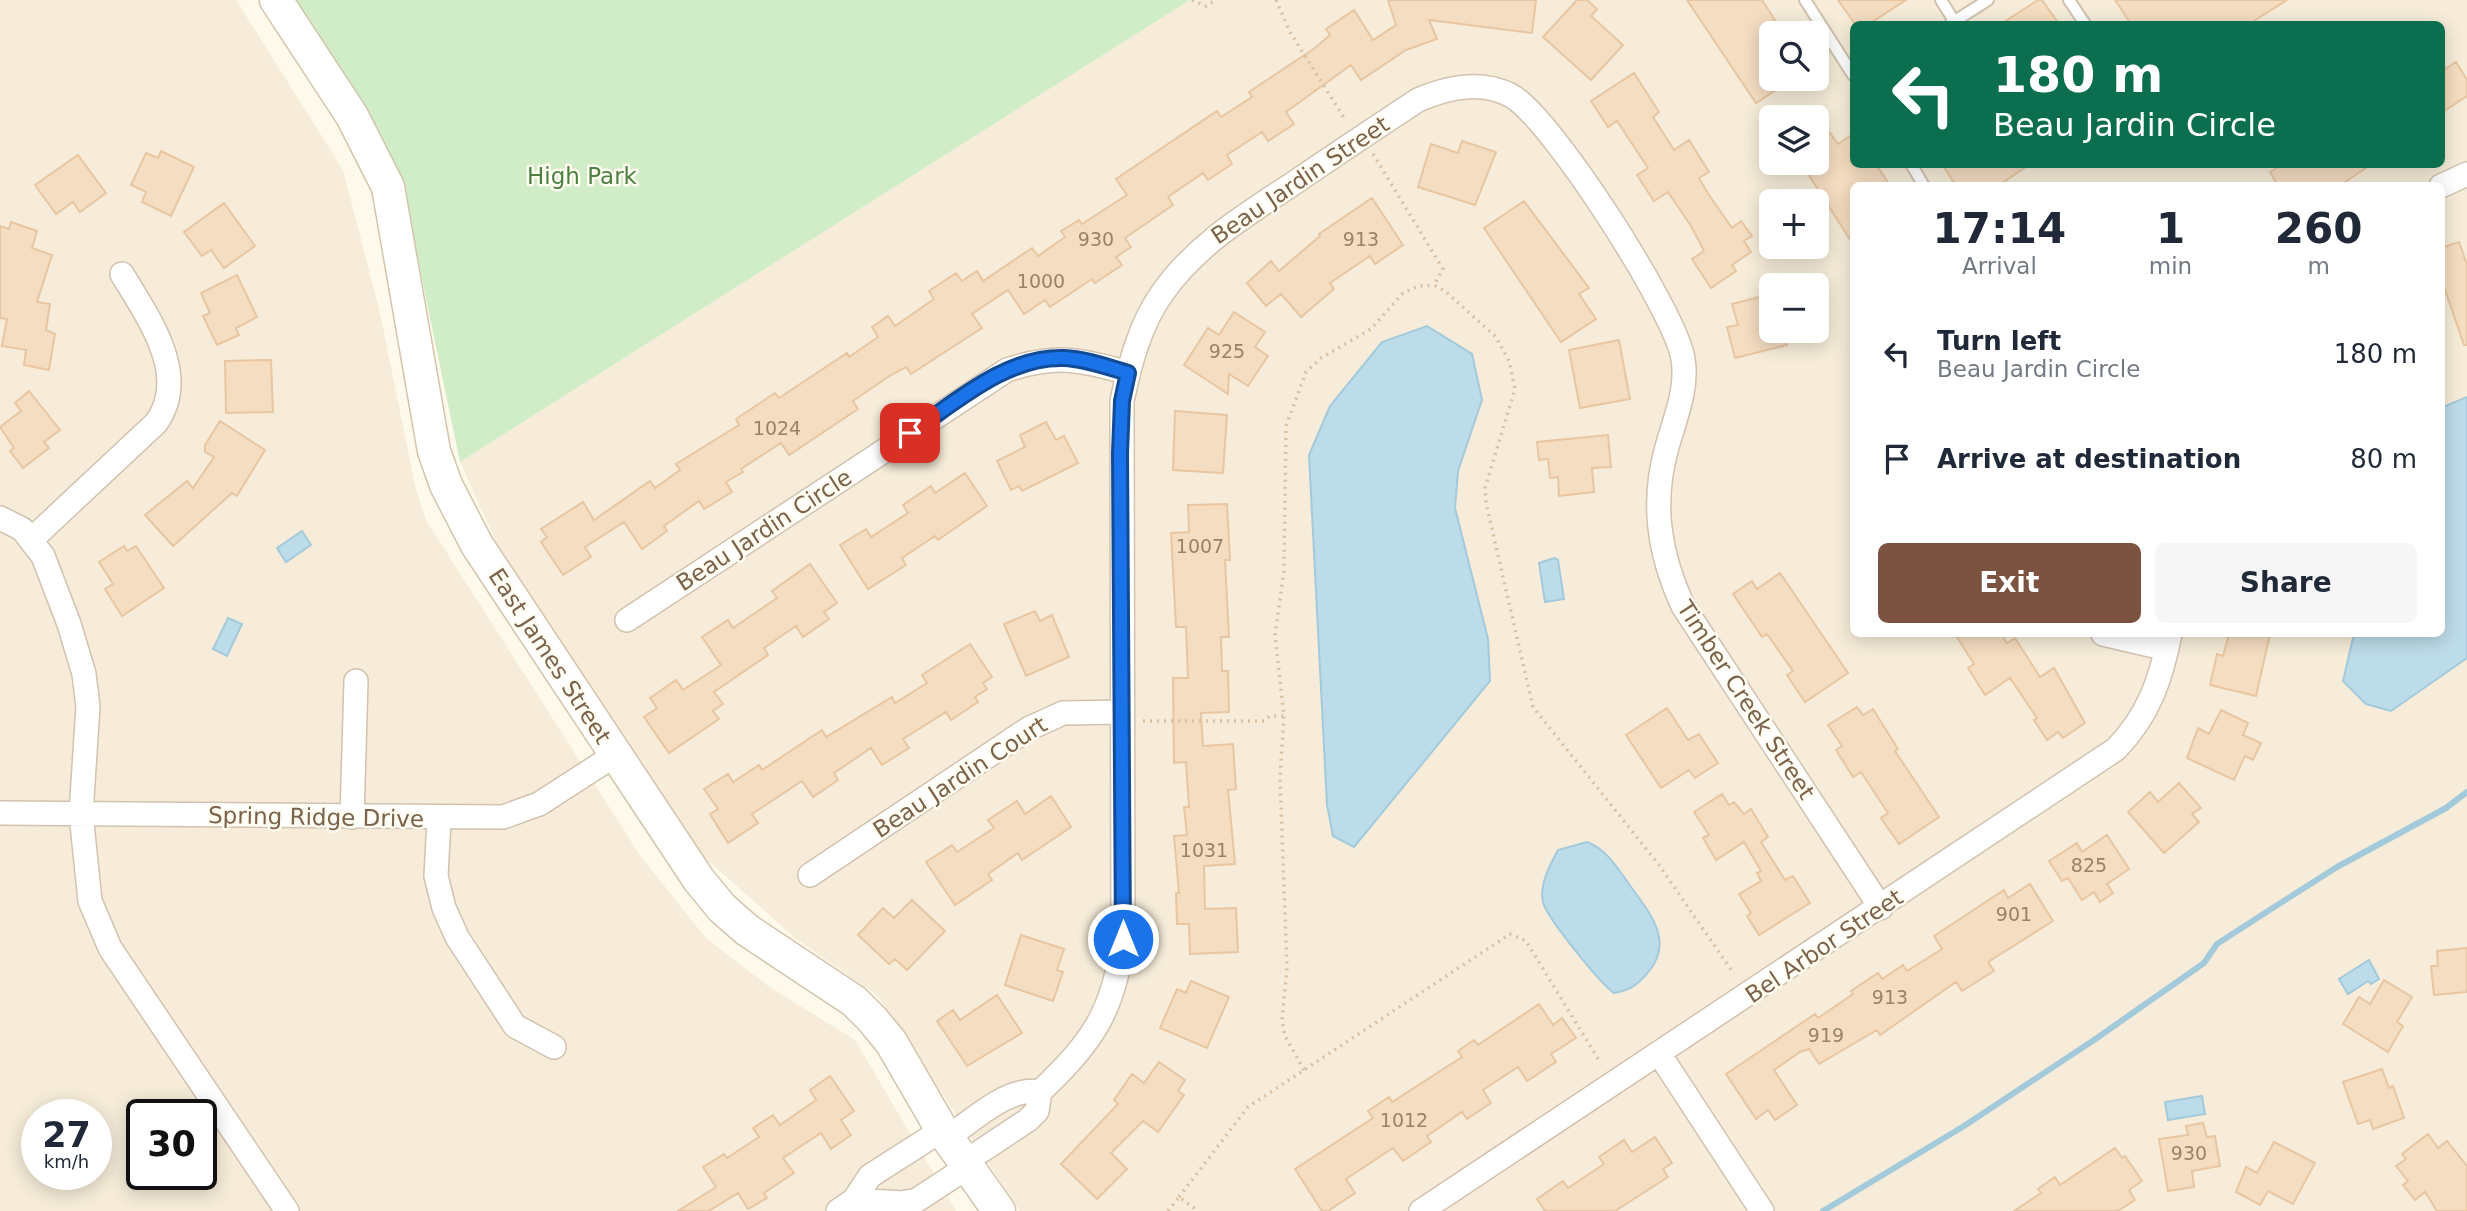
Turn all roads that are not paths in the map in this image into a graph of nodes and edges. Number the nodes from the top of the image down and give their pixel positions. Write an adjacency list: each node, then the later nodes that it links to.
1 (276, 0): 22 (street, East James Street)
2 (1805, 0): 9 (lane)
3 (1941, 0): 6 (lane)
4 (1988, 0): 7 (lane)
5 (2069, 0): 8 (lane)
6 (1952, 21)
7 (1958, 21)
8 (2083, 21)
9 (1850, 70)
10 (1489, 88): 14 (street, Beau Jardin Street); 28 (street, Timber Creek Street)
11 (2467, 174): 12 (street)
12 (2445, 184)
13 (122, 274): 16 (street)
14 (1128, 373): 17 (street, Beau Jardin Circle); 21 (street, Beau Jardin Street)
15 (0, 518): 16 (street)
16 (31, 540): 24 (street)
17 (627, 620)
18 (2131, 637): 19 (street)
19 (2168, 641): 28 (street, Bel Arbor Street)
20 (356, 681): 25 (street)
21 (1130, 717): 27 (street, Beau Jardin Court); 31 (street, Beau Jardin Street)
22 (615, 755): 26 (street, Spring Ridge Drive); 32 (street, East James Street)
23 (0, 813): 24 (street, Spring Ridge Drive)
24 (81, 814): 25 (street, Spring Ridge Drive); 34 (street)
25 (352, 817): 26 (street, Spring Ridge Drive)
26 (439, 819): 29 (street)
27 (810, 875)
28 (1881, 908): 30 (street, Bel Arbor Street)
29 (554, 1047)
30 (1660, 1055): 36 (street, Bel Arbor Street); 37 (street)
31 (1040, 1092): 32 (street); 32 (street)
32 (956, 1148): 33 (street); 33 (street); 35 (street, East James Street)
33 (846, 1206)
34 (287, 1211)
35 (999, 1211)
36 (1421, 1211)
37 (1762, 1211)

